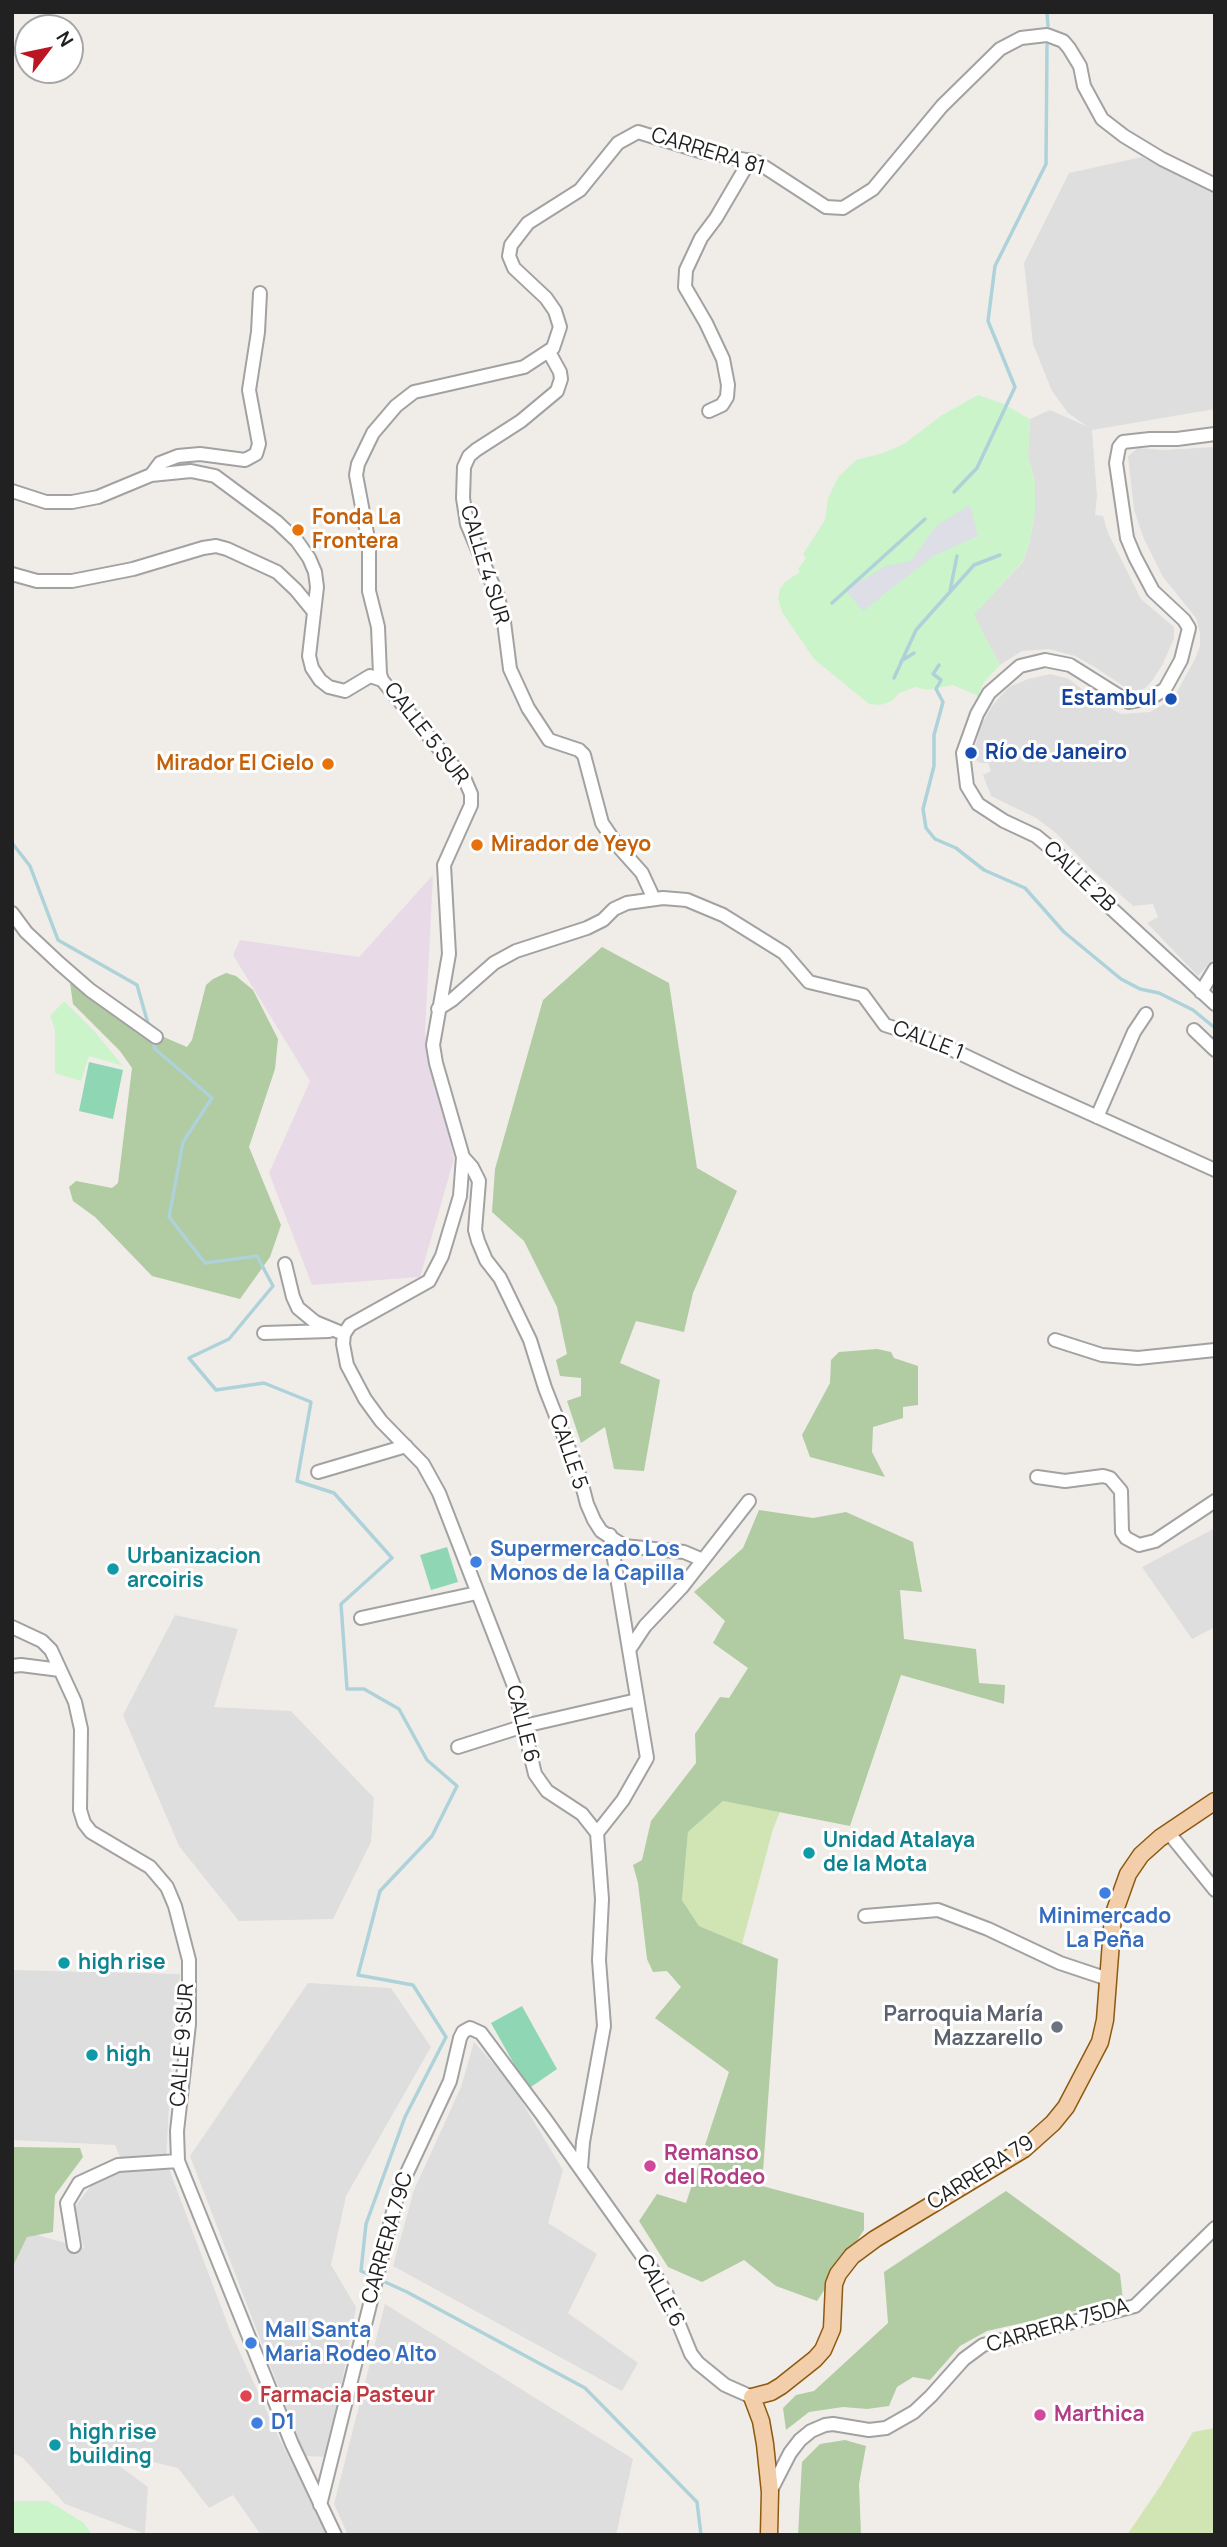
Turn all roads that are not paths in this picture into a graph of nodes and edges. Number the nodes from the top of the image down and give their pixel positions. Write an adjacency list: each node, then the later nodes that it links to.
1 (750, 160): 2 (street, CARRERA 81); 4 (street, CARRERA 81); 5 (street)
2 (1215, 185)
3 (260, 293): 7 (street)
4 (549, 352): 11 (street, CALLE 5 SUR); 12 (street, CALLE 4 SUR)
5 (709, 411)
6 (1215, 434): 15 (street, CALLE 2B)
7 (151, 475): 8 (street); 10 (street)
8 (12, 491)
9 (12, 574): 10 (street)
10 (314, 612): 11 (street)
11 (382, 680): 17 (street, CALLE 5 SUR)
12 (654, 899): 17 (street, CALLE 1); 22 (street, CALLE 1)
13 (12, 913): 20 (street)
14 (1215, 969): 15 (street)
15 (1201, 992): 16 (street, CALLE 2B)
16 (1215, 1004)
17 (438, 1009): 23 (street, CALLE 5 SUR)
18 (1146, 1014): 22 (street)
19 (1194, 1030): 21 (street)
20 (156, 1037)
21 (1215, 1050)
22 (1097, 1117): 24 (street, CALLE 1)
23 (463, 1157): 26 (street); 35 (street, CALLE 5)
24 (1215, 1170)
25 (285, 1264): 26 (street)
26 (340, 1332): 27 (street); 30 (street, CALLE 6)
27 (264, 1333)
28 (1055, 1340): 29 (street)
29 (1215, 1350)
30 (405, 1446): 31 (street); 37 (street, CALLE 6)
31 (318, 1472)
32 (1037, 1477): 34 (street)
33 (749, 1501): 36 (street)
34 (1215, 1501)
35 (610, 1535): 36 (street); 40 (street, CALLE 5)
36 (703, 1560): 40 (street)
37 (477, 1593): 38 (street); 44 (street, CALLE 6)
38 (361, 1618)
39 (12, 1626): 42 (street, CALLE 9 SUR)
40 (629, 1650): 43 (street, CALLE 5)
41 (12, 1666): 42 (street)
42 (60, 1670): 53 (street, CALLE 9 SUR)
43 (637, 1700): 44 (street); 48 (street, CALLE 5)
44 (524, 1726): 45 (street); 48 (street, CALLE 6)
45 (458, 1747)
46 (1215, 1801): 47 (main road, CARRERA 79)
47 (1168, 1832): 49 (street); 51 (main road, CARRERA 79)
48 (597, 1833): 54 (street)
49 (1215, 1890)
50 (865, 1916): 51 (street)
51 (1108, 1979): 57 (main road, CARRERA 79)
52 (474, 2028): 54 (street, CALLE 6); 58 (street, CARRERA 79C)
53 (178, 2161): 56 (street); 59 (street, CALLE 9 SUR)
54 (581, 2168): 57 (street, CALLE 6)
55 (1215, 2228): 60 (street, CARRERA 75DA)
56 (74, 2246)
57 (752, 2398): 60 (main road)
58 (329, 2462): 59 (street); 61 (street, CARRERA 79C)
59 (303, 2468): 61 (street, CALLE 9 SUR)
60 (769, 2493): 63 (main road)
61 (320, 2505): 62 (street, CALLE 9 SUR)
62 (335, 2535)
63 (769, 2535)

